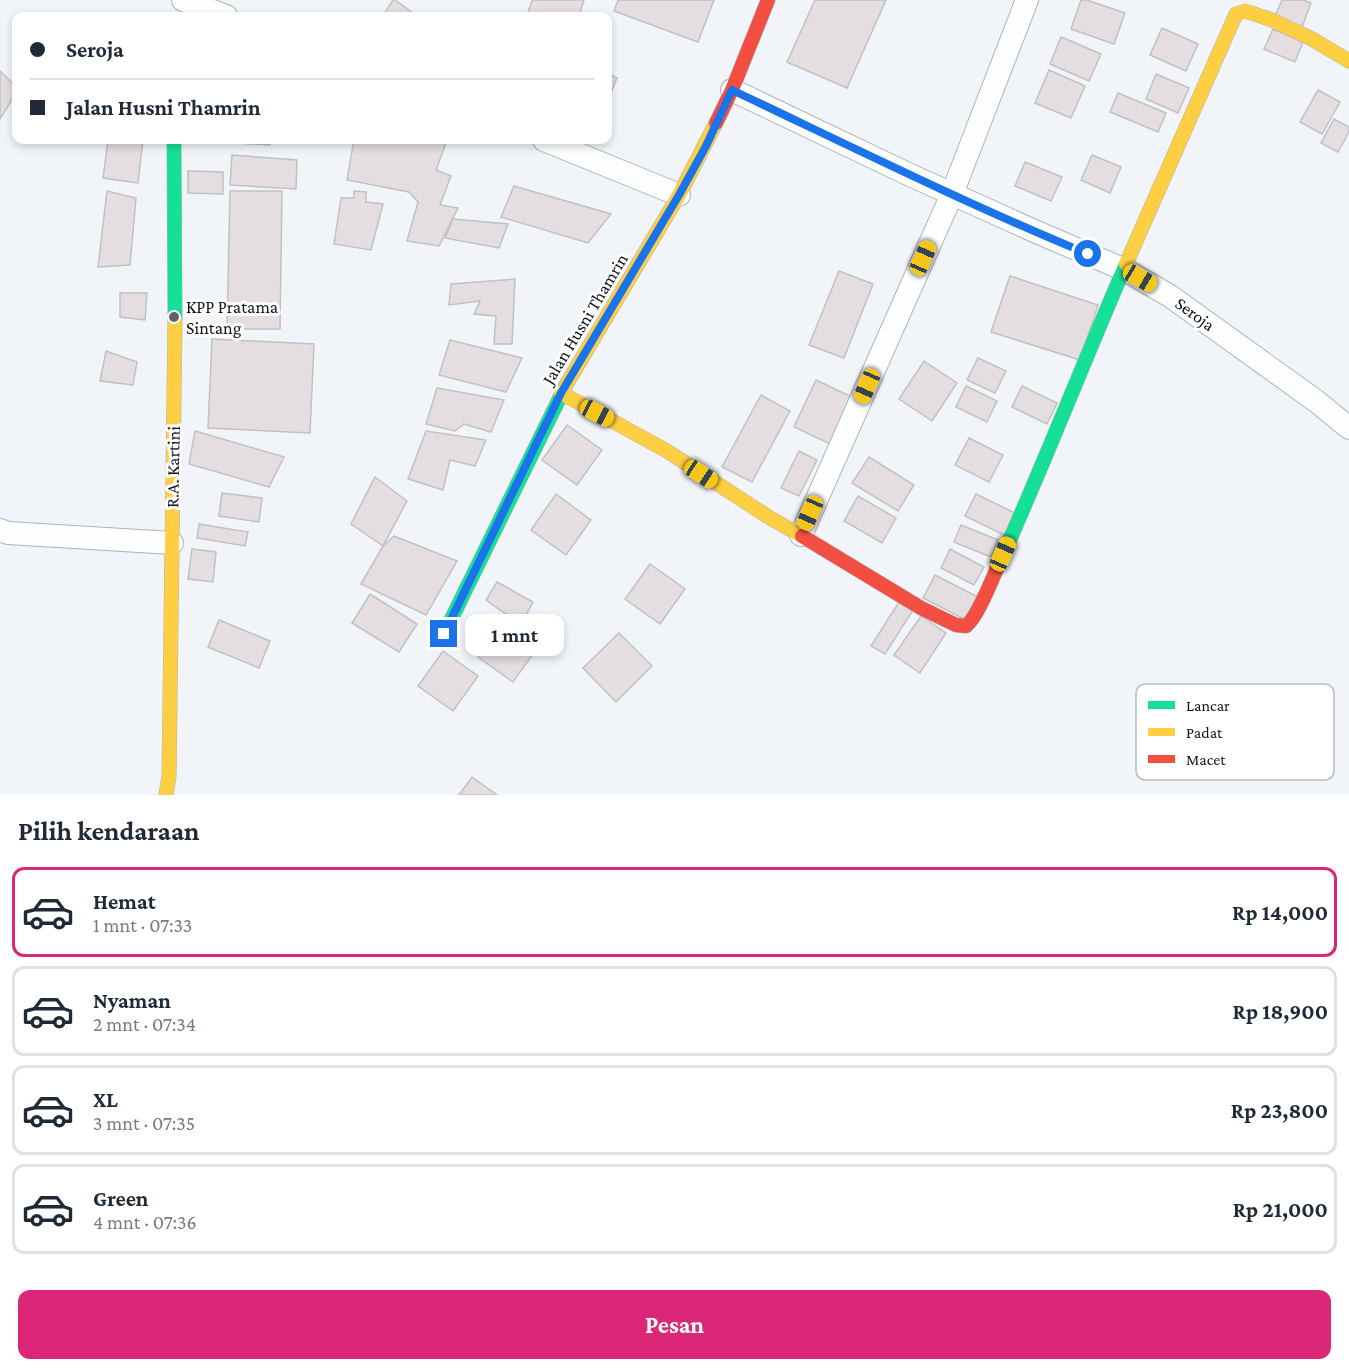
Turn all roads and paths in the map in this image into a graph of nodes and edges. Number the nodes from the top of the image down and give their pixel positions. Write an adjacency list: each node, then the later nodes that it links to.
1 (183, 0): 4 (street)
2 (768, 0): 6 (street, Jalan Husni Thamrin)
3 (1028, 0): 9 (street)
4 (215, 12)
5 (1349, 61): 11 (street)
6 (732, 90): 9 (street, Seroja); 10 (street, Jalan Husni Thamrin)
7 (174, 144): 16 (street, R.A. Kartini)
8 (554, 144): 10 (street)
9 (952, 194): 11 (street, Seroja); 15 (street)
10 (679, 195): 12 (street, Jalan Husni Thamrin)
11 (1125, 270): 13 (street, Seroja); 15 (street)
12 (561, 393): 15 (street); 17 (street, Jalan Husni Thamrin)
13 (1349, 428)
14 (0, 530): 16 (street)
15 (801, 535)
16 (172, 543): 18 (street, R.A. Kartini)
17 (444, 634)
18 (166, 795)

